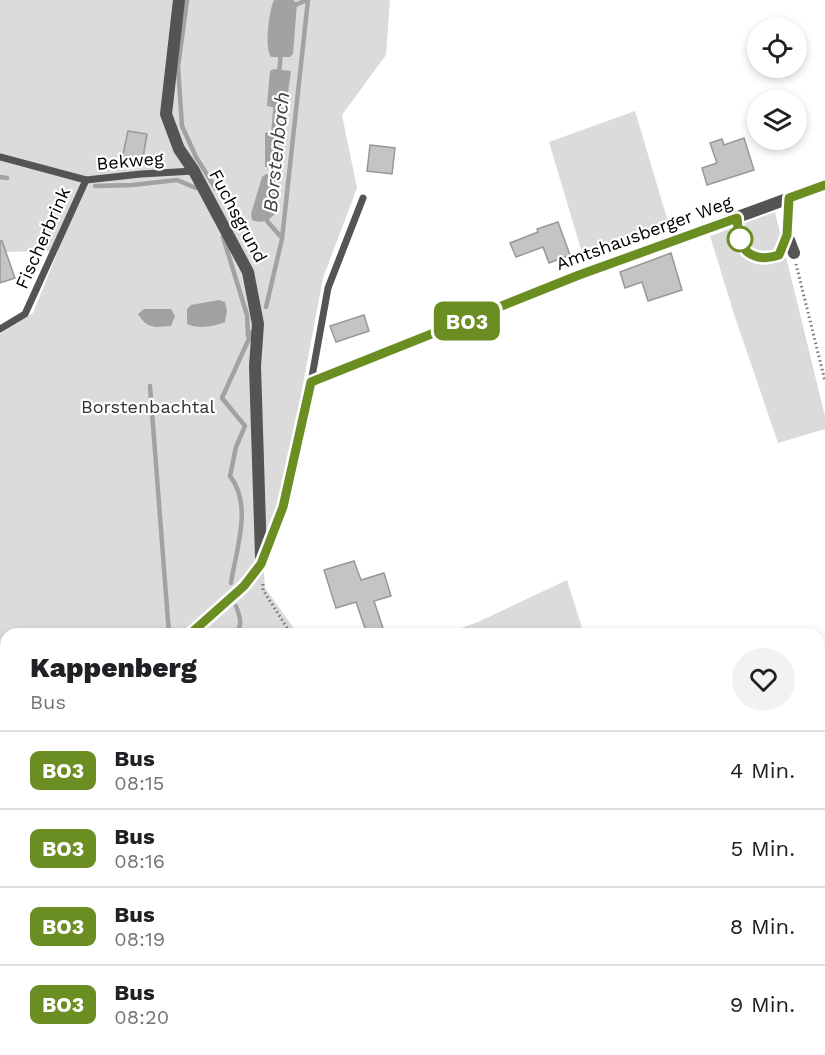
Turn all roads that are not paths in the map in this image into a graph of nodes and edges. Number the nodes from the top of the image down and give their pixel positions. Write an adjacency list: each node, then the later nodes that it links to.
1 (179, 0): 3 (street, Fuchsgrund)
2 (0, 157): 4 (lane, Bekweg)
3 (194, 171): 4 (lane, Bekweg); 13 (street, Fuchsgrund)
4 (86, 180): 11 (lane, Fischerbrink)
5 (825, 185): 7 (street, Amtshausberger Weg)
6 (363, 198): 12 (lane)
7 (789, 198): 8 (street, Amtshausberger Weg); 9 (street)
8 (737, 218): 9 (lane); 12 (street, Amtshausberger Weg)
9 (787, 235): 10 (street)
10 (794, 253)
11 (0, 329)
12 (311, 382): 13 (street)
13 (261, 564): 14 (street)
14 (197, 628)

